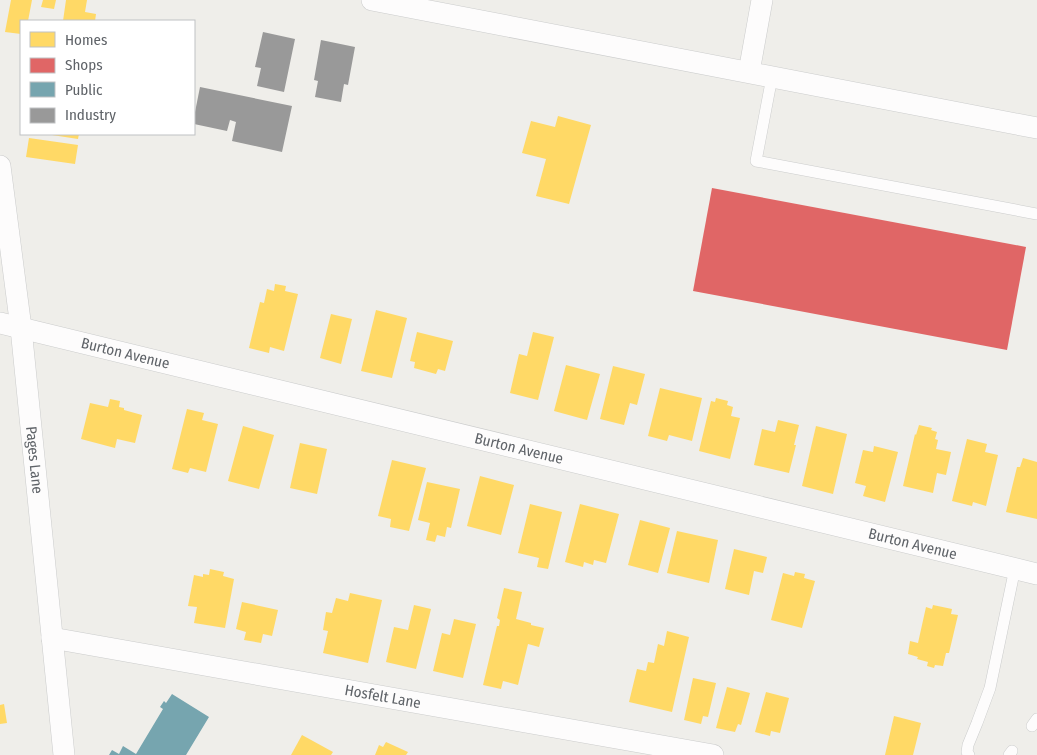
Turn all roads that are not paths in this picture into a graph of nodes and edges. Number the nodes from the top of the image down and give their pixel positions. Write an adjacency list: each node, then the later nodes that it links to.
1 (762, 0): 3 (street)
2 (383, 1): 3 (street)
3 (749, 72): 4 (street)
4 (772, 77): 5 (street); 7 (lane)
5 (1037, 128)
6 (0, 166): 9 (street, Pages Lane)
7 (1037, 214)
8 (0, 323): 9 (street, Burton Avenue)
9 (21, 328): 10 (street, Burton Avenue); 12 (street, Pages Lane)
10 (1015, 568): 11 (street, Burton Avenue); 15 (lane)
11 (1037, 574)
12 (52, 638): 13 (street, Pages Lane); 14 (street, Hosfelt Lane)
13 (64, 755)
14 (713, 755)
15 (969, 755)

